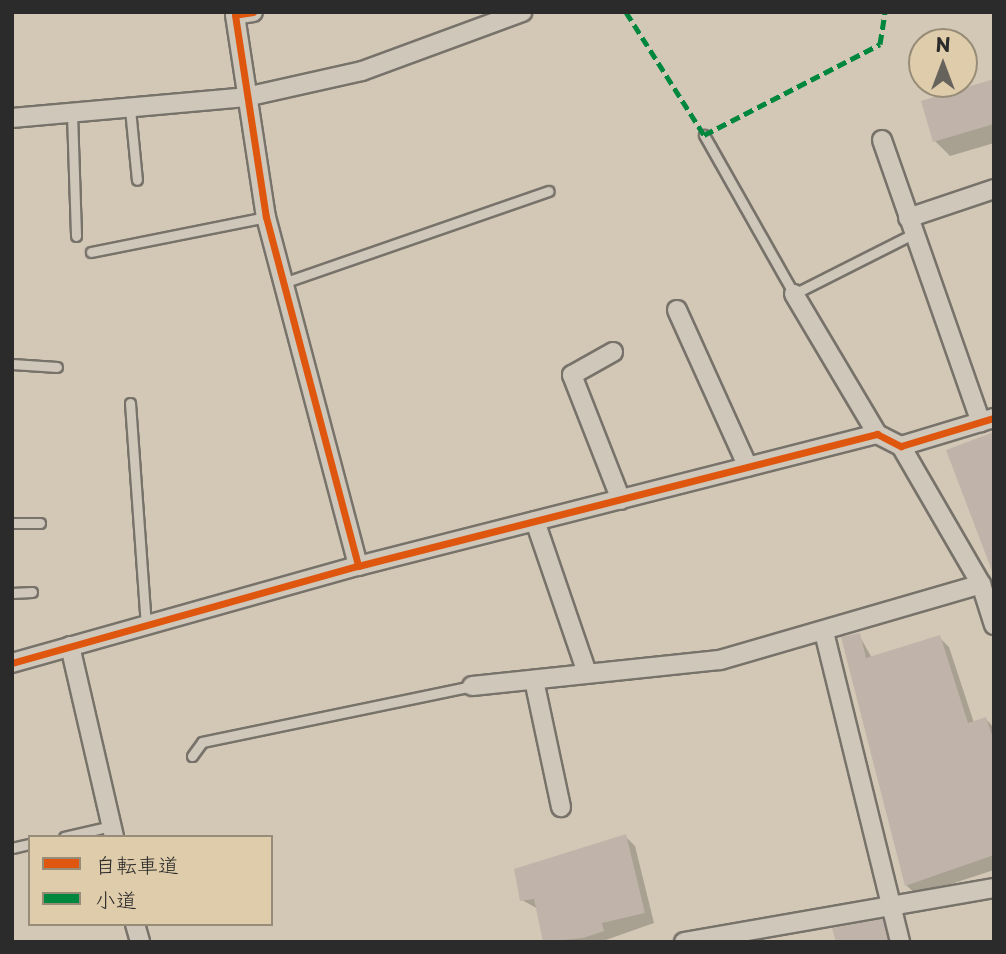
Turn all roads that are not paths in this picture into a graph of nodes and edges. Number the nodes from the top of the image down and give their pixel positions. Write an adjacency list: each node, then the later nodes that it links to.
1 (253, 12): 4 (street)
2 (522, 12): 3 (street)
3 (477, 20): 4 (street)
4 (246, 97): 5 (street); 13 (street)
5 (130, 109): 6 (street); 10 (lane)
6 (72, 114): 7 (street); 15 (lane)
7 (12, 118)
8 (704, 135): 18 (lane)
9 (882, 140): 14 (street)
10 (138, 180)
11 (994, 189): 14 (street)
12 (549, 191): 17 (lane)
13 (266, 216): 16 (lane); 17 (street)
14 (910, 226): 18 (lane); 24 (street)
15 (76, 236)
16 (91, 252)
17 (282, 284): 32 (street)
18 (794, 294): 25 (street)
19 (677, 310): 27 (street)
20 (613, 352): 28 (street)
21 (12, 364): 22 (lane)
22 (57, 367)
23 (131, 403): 37 (lane)
24 (987, 420): 26 (street)
25 (877, 434): 26 (street); 27 (street)
26 (901, 446): 33 (street)
27 (748, 467): 28 (street)
28 (621, 500): 29 (street)
29 (535, 522): 32 (street); 41 (street)
30 (12, 523): 31 (lane)
31 (40, 523)
32 (358, 566): 37 (street)
33 (981, 584): 36 (street); 38 (street)
34 (32, 592): 35 (lane)
35 (12, 593)
36 (994, 625)
37 (146, 628): 39 (street)
38 (824, 632): 41 (street); 49 (street)
39 (71, 646): 40 (street); 46 (street)
40 (12, 663)
41 (587, 673): 42 (street)
42 (534, 680): 43 (street); 45 (street)
43 (472, 686): 44 (lane)
44 (192, 757)
45 (561, 807)
46 (113, 832): 47 (lane)
47 (84, 835)
48 (994, 888): 49 (street)
49 (896, 905): 50 (street); 51 (street)
50 (690, 941)
51 (900, 942)

